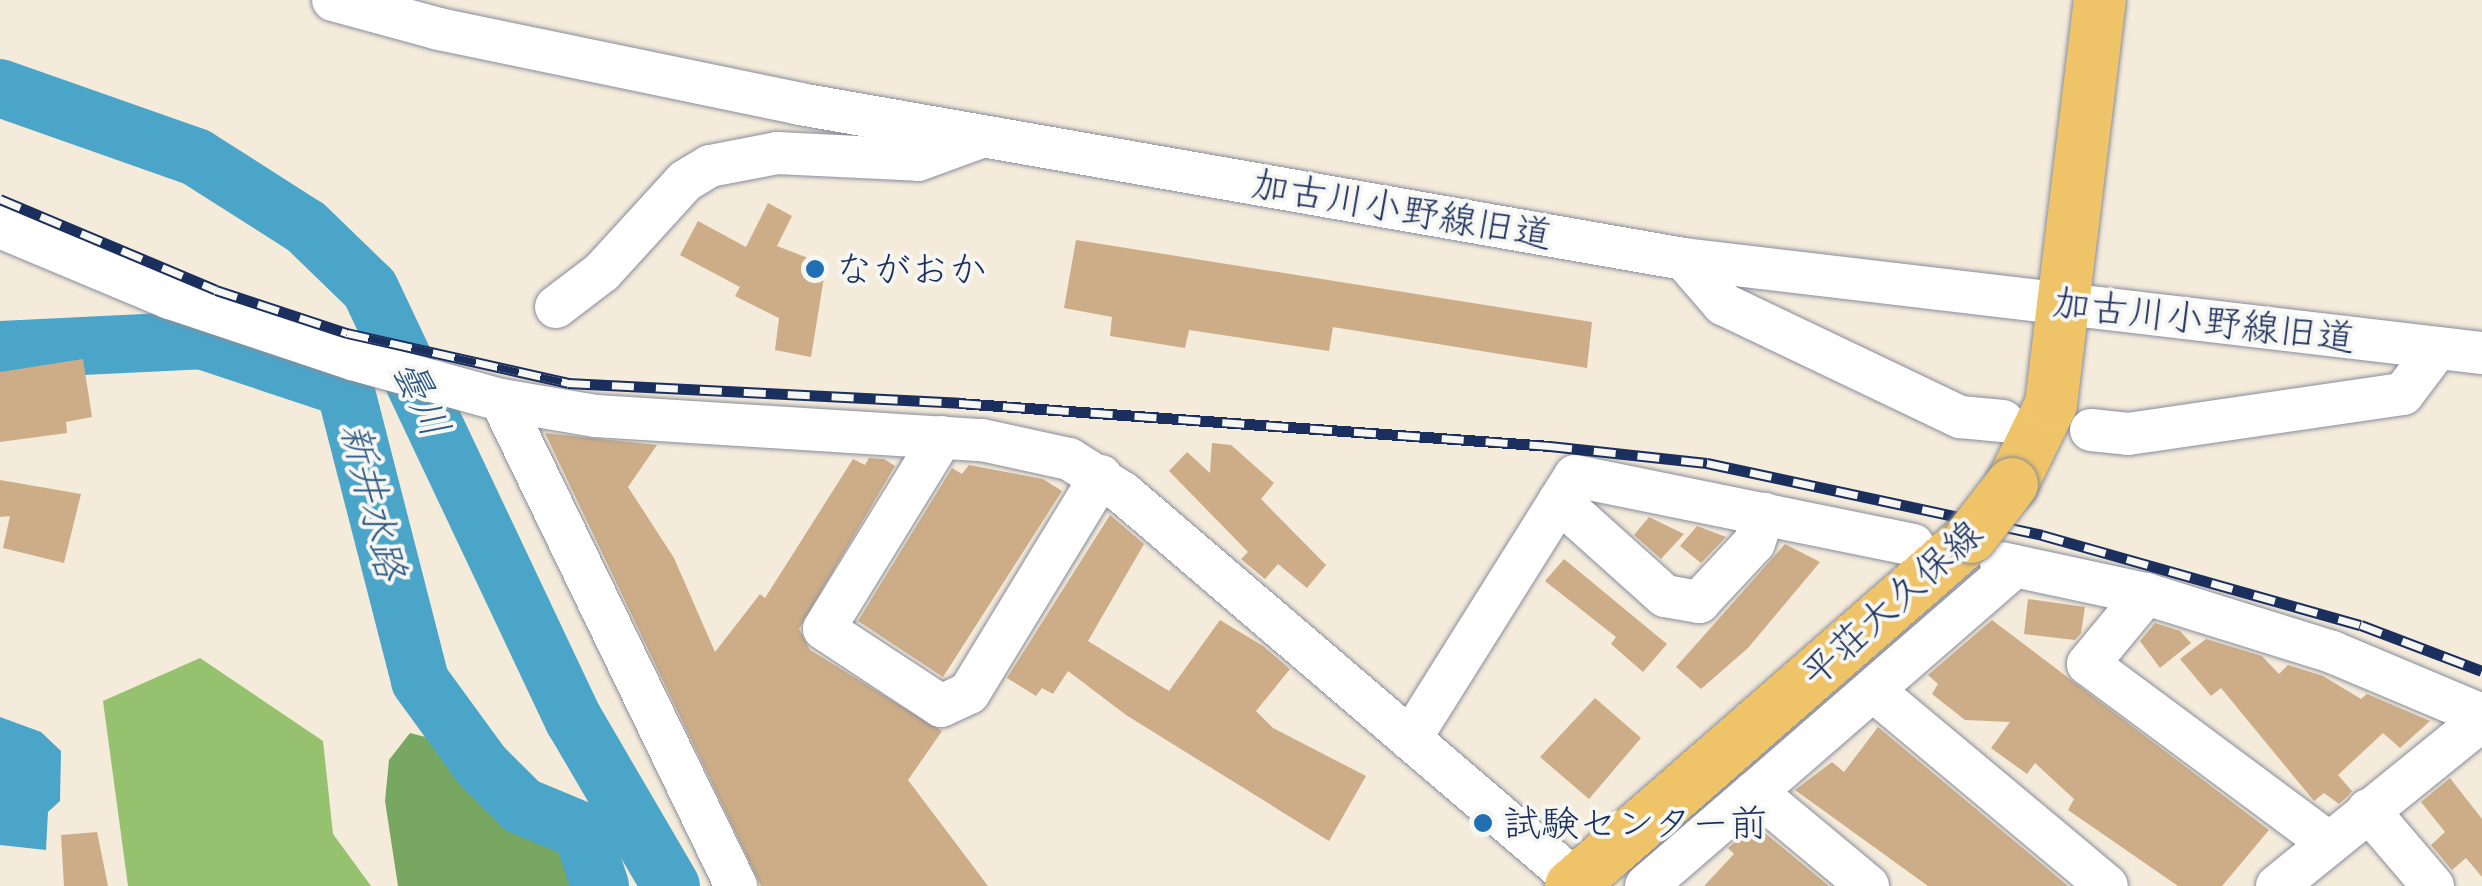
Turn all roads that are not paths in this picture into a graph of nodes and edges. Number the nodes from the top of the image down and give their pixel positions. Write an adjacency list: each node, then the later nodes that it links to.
1 (333, 0): 3 (street, 加古川小野線旧道)
2 (2100, 0): 6 (main road, 平荘大久保線)
3 (986, 135): 5 (street, 加古川小野線旧道); 7 (street)
4 (0, 228): 10 (street)
5 (1684, 259): 6 (street, 加古川小野線旧道); 11 (street)
6 (2066, 284): 8 (street, 加古川小野線旧道); 18 (main road, 平荘大久保線, bridge)
7 (556, 307)
8 (2436, 350): 9 (street, 加古川小野線旧道); 12 (street)
9 (2482, 353)
10 (492, 397): 13 (street); 27 (street)
11 (2003, 421)
12 (2091, 430)
13 (942, 438): 14 (street); 14 (street)
14 (1101, 476): 22 (street)
15 (1567, 488): 16 (street); 16 (street); 22 (street)
16 (1764, 514): 17 (street)
17 (1913, 545)
18 (1995, 555): 19 (street); 20 (street); 26 (main road, 平荘大久保線)
19 (2146, 594): 21 (street); 25 (street)
20 (1875, 692): 23 (street); 30 (street)
21 (2482, 718): 24 (street)
22 (1410, 739): 26 (street)
23 (1755, 792): 28 (street); 29 (street)
24 (2368, 810): 25 (street); 32 (street)
25 (2329, 843): 31 (street)
26 (1577, 884)
27 (736, 886)
28 (1646, 886)
29 (1868, 886)
30 (2107, 886)
31 (2277, 886)
32 (2433, 886)

